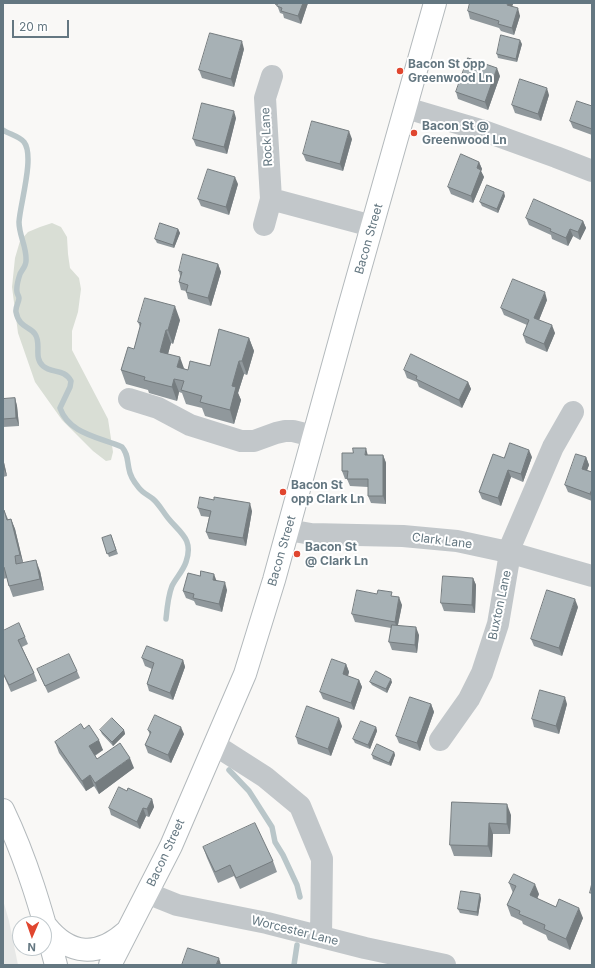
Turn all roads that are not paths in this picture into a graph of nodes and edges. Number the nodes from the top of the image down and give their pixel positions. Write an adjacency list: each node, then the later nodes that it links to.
1 (435, 3): 3 (main road, Bacon Street)
2 (272, 76): 5 (street, Rock Lane)
3 (406, 108): 4 (street); 7 (main road, Bacon Street)
4 (592, 171)
5 (271, 199): 6 (street, Rock Lane); 7 (street)
6 (264, 225)
7 (372, 226): 10 (main road, Bacon Street)
8 (129, 399): 10 (street)
9 (573, 412): 12 (street, Buxton Lane)
10 (313, 436): 11 (main road, Bacon Street)
11 (288, 530): 12 (street, Clark Lane); 15 (main road, Bacon Street)
12 (509, 553): 13 (street, Clark Lane); 14 (street, Buxton Lane)
13 (592, 576)
14 (440, 740)
15 (215, 745): 17 (main road, Bacon Street); 21 (street)
16 (3, 810): 18 (main road)
17 (147, 893): 19 (main road, Bacon Street); 21 (street, Worcester Lane)
18 (43, 916)
19 (127, 931): 20 (main road); 24 (main road, Bacon Street)
20 (52, 934)
21 (321, 937): 25 (street, Worcester Lane)
22 (52, 949): 23 (main road)
23 (56, 965)
24 (110, 965)
25 (445, 965)

